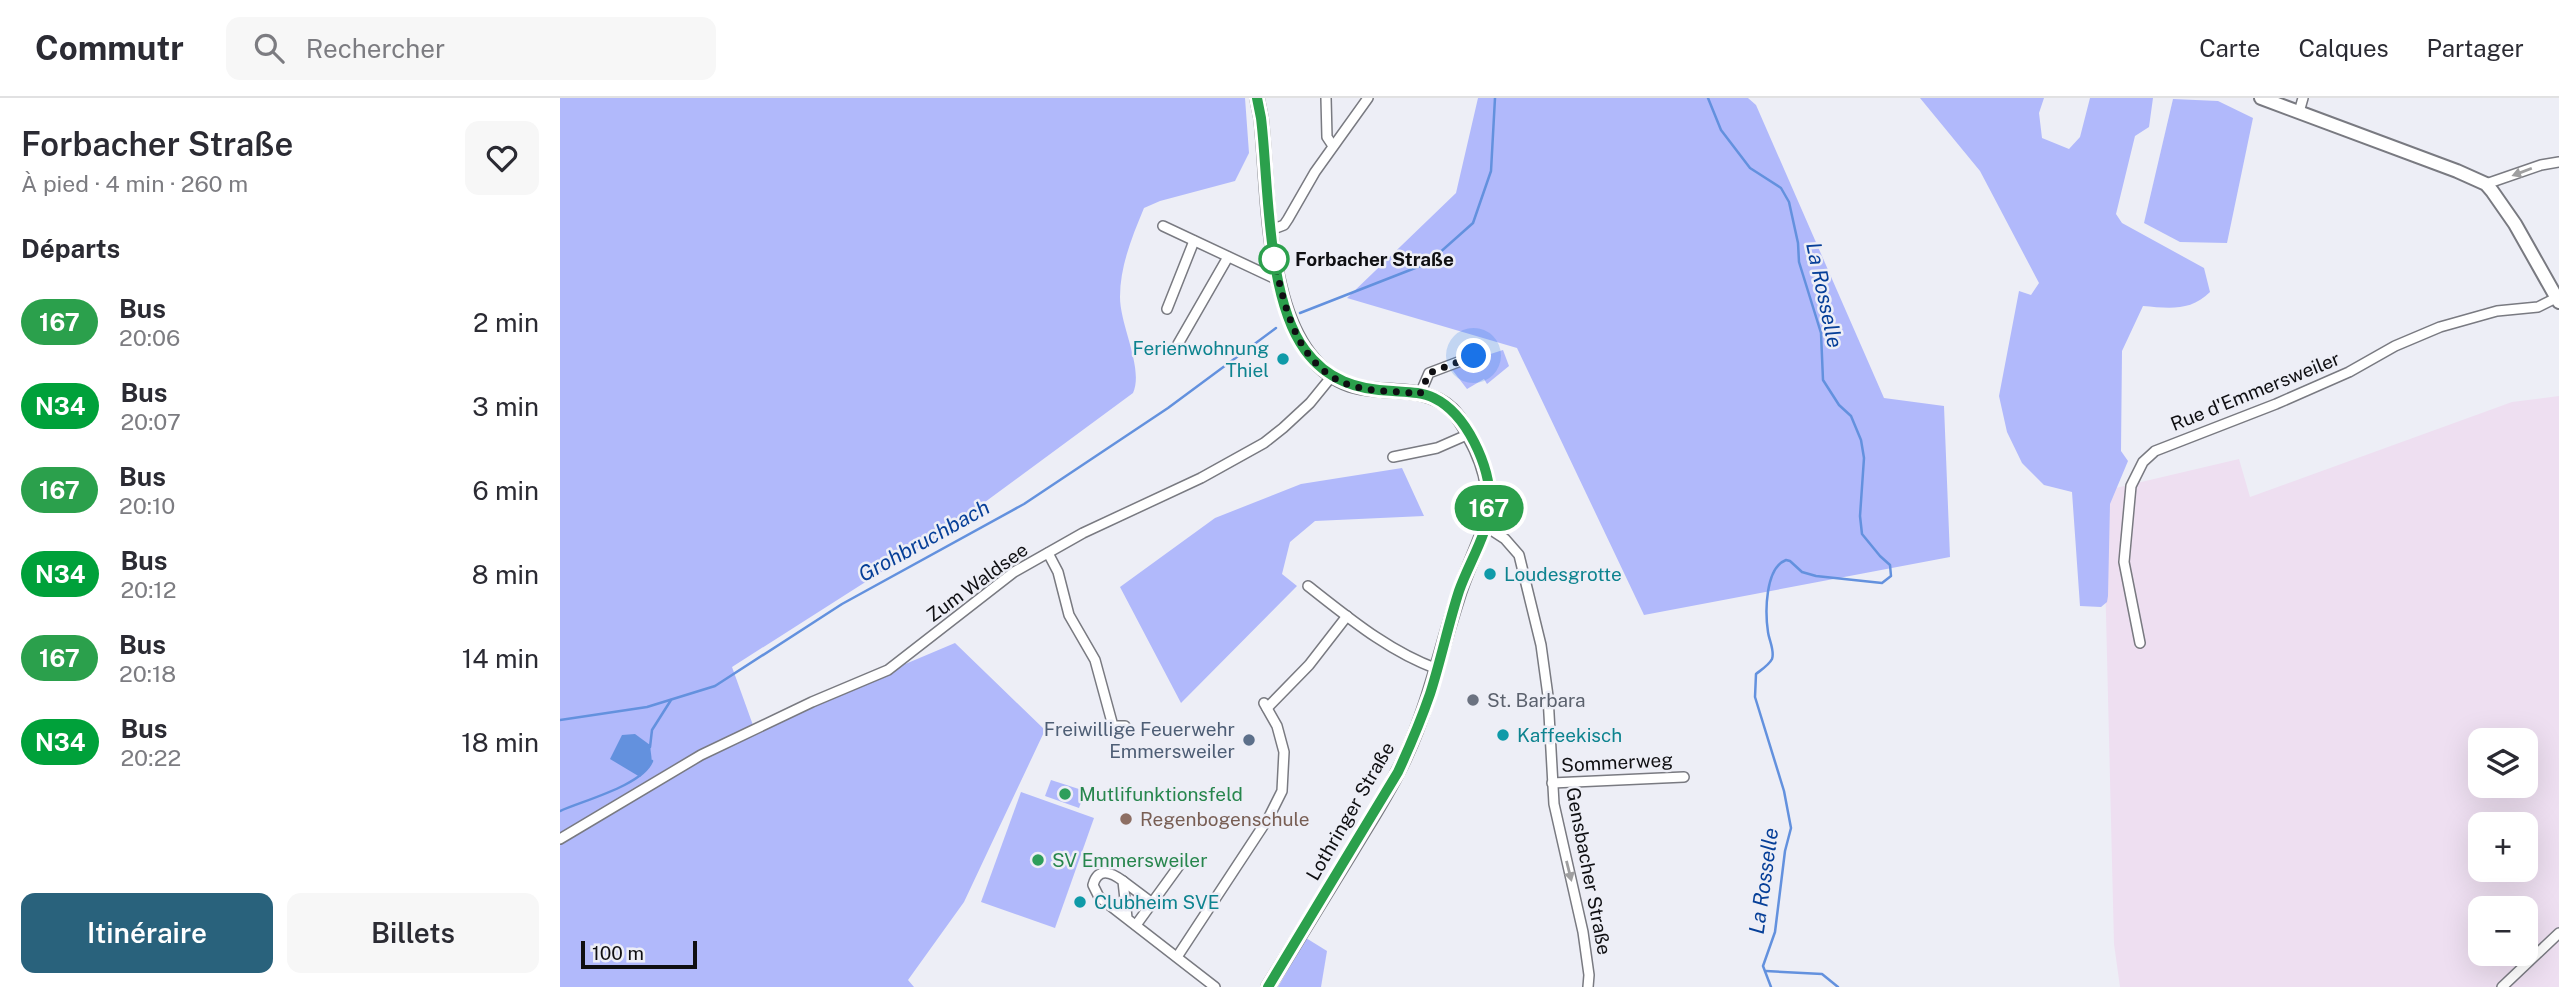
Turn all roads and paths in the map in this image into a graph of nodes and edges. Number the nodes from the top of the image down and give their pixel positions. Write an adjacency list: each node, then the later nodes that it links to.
1 (1257, 98): 11 (main road)
2 (1326, 98): 7 (street)
3 (1368, 98): 7 (street)
4 (2261, 98): 6 (main road)
5 (2303, 98): 6 (street)
6 (2299, 112): 9 (main road)
7 (1333, 146): 11 (street)
8 (2559, 162): 9 (street, one-way to 9)
9 (2486, 184): 15 (main road)
10 (1163, 226): 12 (street)
11 (1271, 230): 14 (main road)
12 (1194, 241): 13 (street); 16 (street)
13 (1228, 257): 14 (street); 17 (street)
14 (1278, 280): 19 (main road)
15 (2558, 300): 27 (street, Rue d'Emmersweiler)
16 (1167, 309)
17 (1178, 344)
18 (1474, 356): 20 (street)
19 (1332, 376): 20 (main road); 24 (street, Zum Waldsee)
20 (1420, 394): 21 (main road)
21 (1469, 434): 22 (street); 23 (main road)
22 (1393, 457)
23 (1485, 526): 28 (main road, Lothringer Straße); 31 (street, Gensbacher Straße)
24 (1048, 553): 29 (street); 32 (street, Zum Waldsee)
25 (1308, 586): 26 (street)
26 (1347, 616): 28 (street); 39 (street)
27 (2140, 643)
28 (1437, 669): 41 (main road, Lothringer Straße)
29 (1125, 726)
30 (1684, 777): 31 (street, Sommerweg)
31 (1552, 783): 42 (street, Gensbacher Straße, one-way to 42)
32 (560, 839)
33 (1181, 863): 35 (street)
34 (1123, 881): 35 (street); 36 (street); 36 (street)
35 (1151, 902): 37 (street)
36 (1127, 918): 37 (street)
37 (1136, 925): 39 (street)
38 (2559, 933): 43 (street)
39 (1177, 957): 40 (street)
40 (1215, 987)
41 (1268, 987)
42 (1588, 987)
43 (2502, 987)

